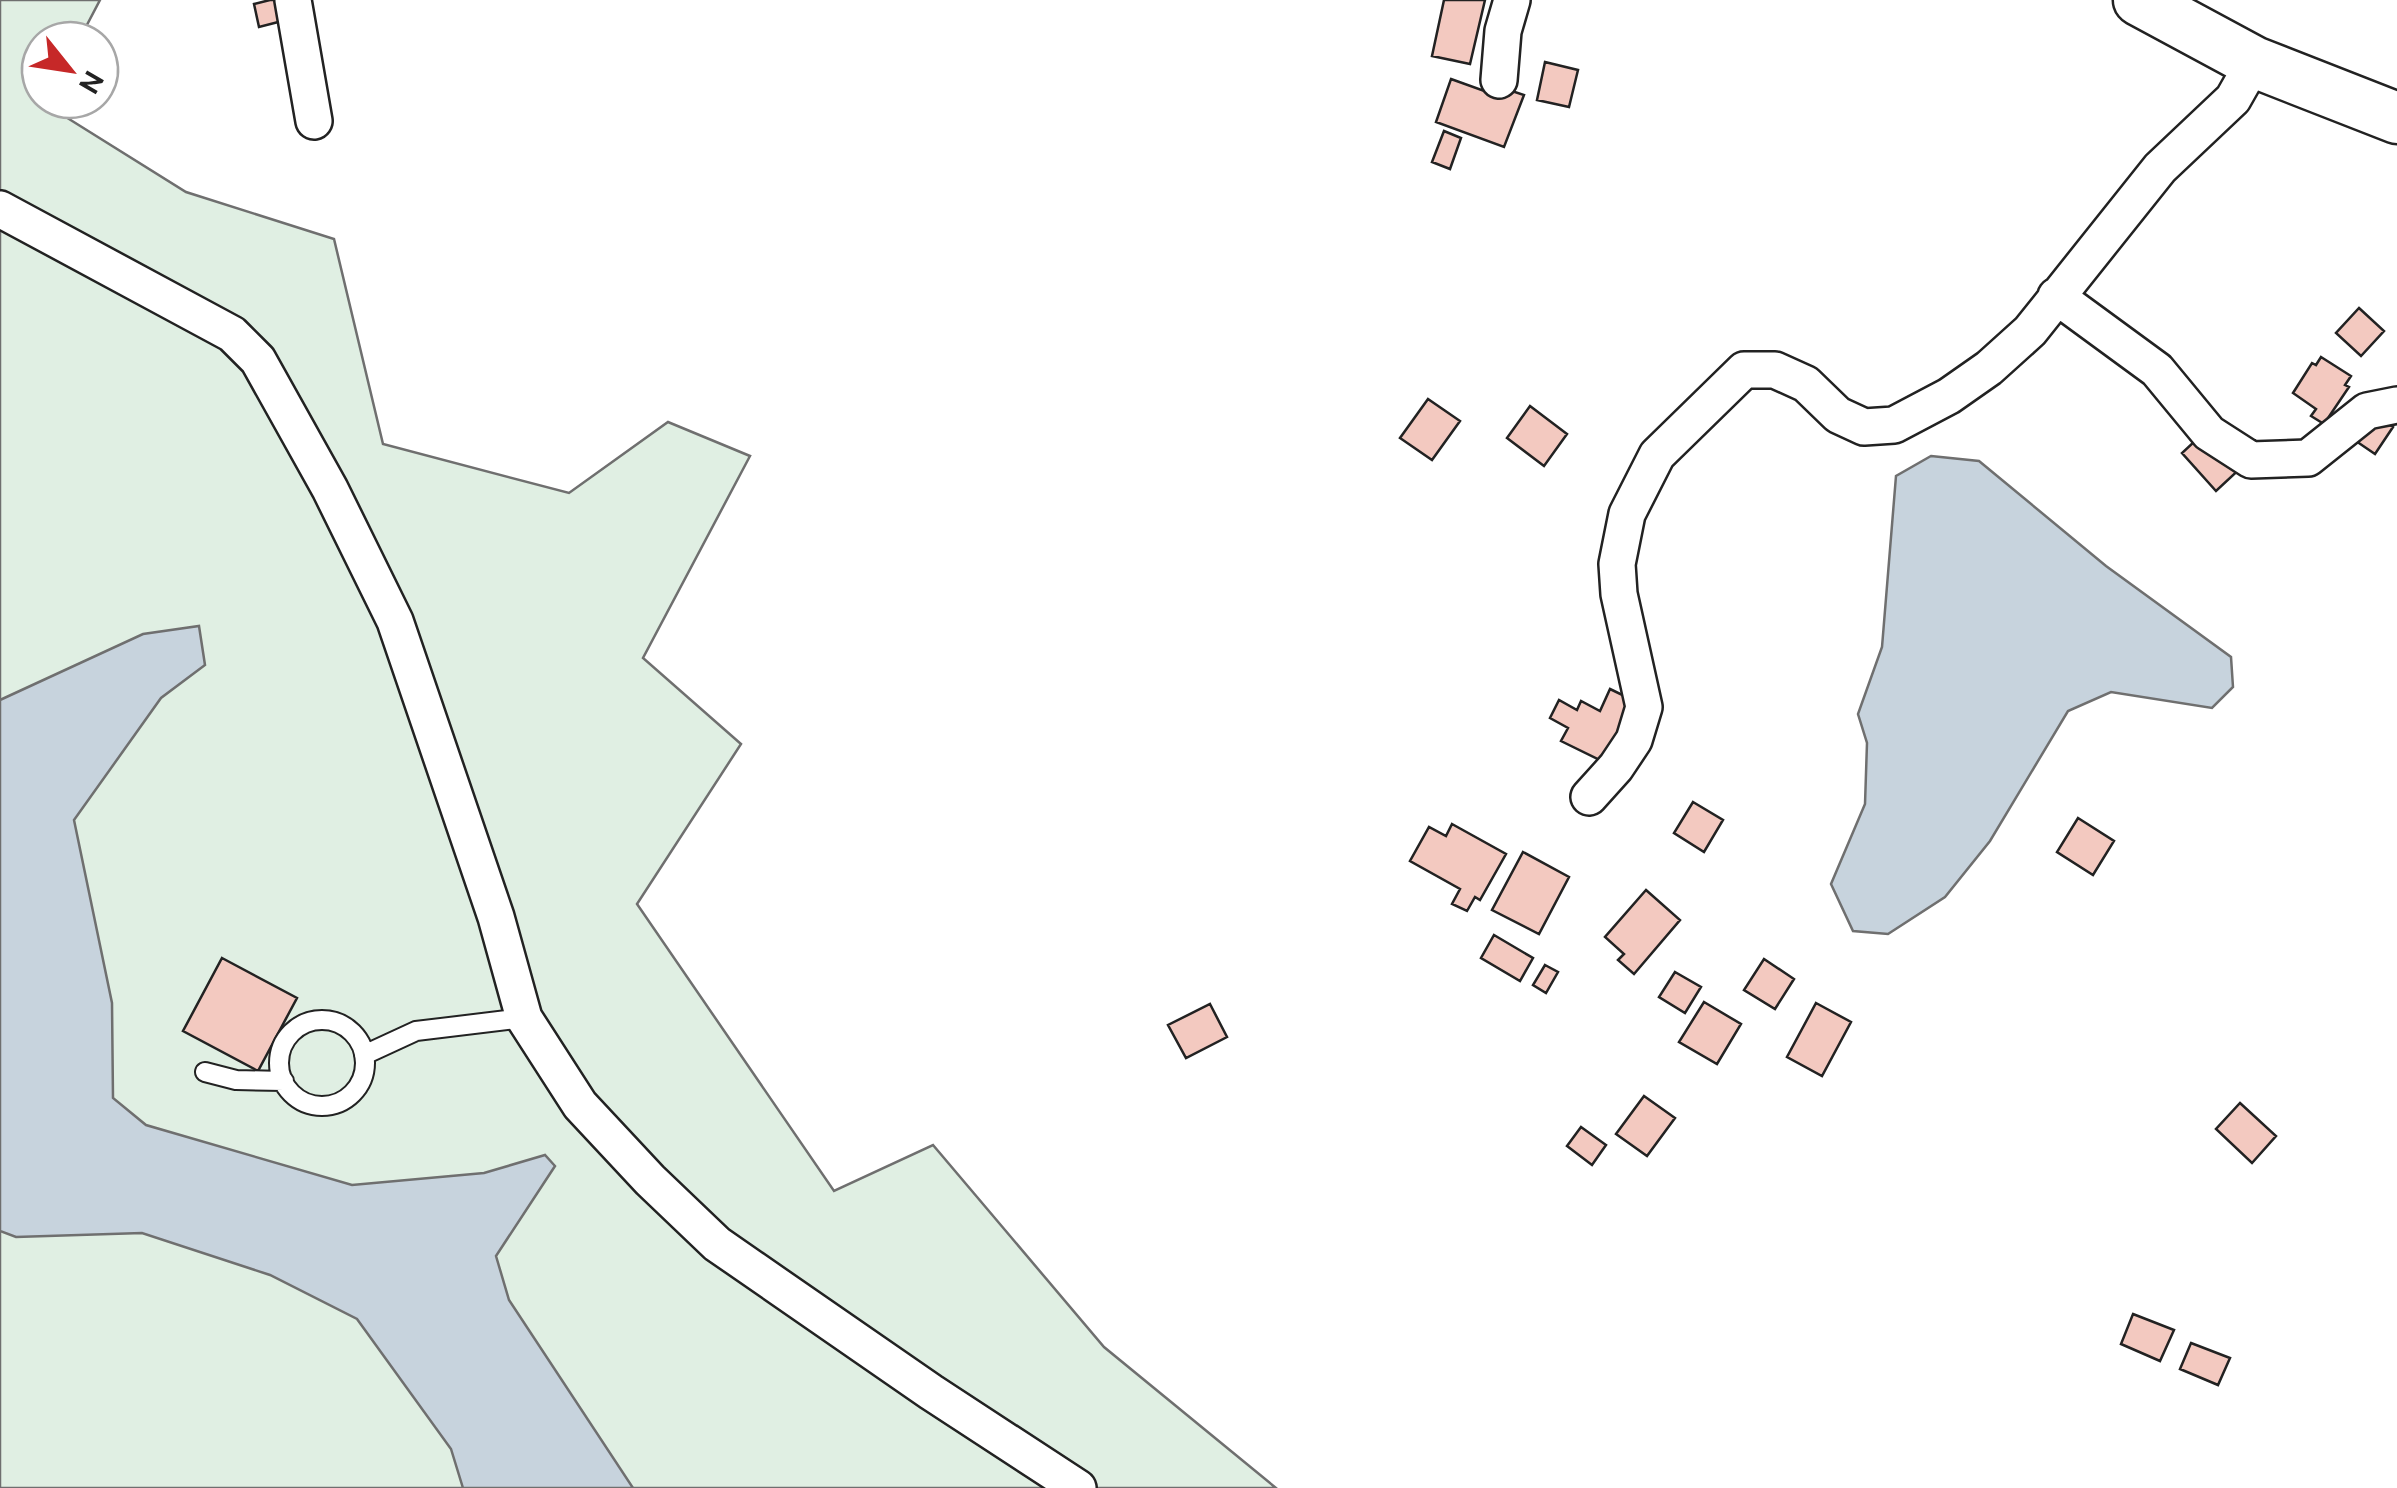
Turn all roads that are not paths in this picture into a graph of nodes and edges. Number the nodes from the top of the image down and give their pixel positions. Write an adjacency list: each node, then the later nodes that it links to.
1 (293, 0): 7 (street)
2 (1512, 0): 5 (street)
3 (2139, 0): 4 (street)
4 (2254, 62): 6 (street); 9 (street)
5 (1499, 80)
6 (2397, 118)
7 (314, 121)
8 (0, 208): 12 (street)
9 (2056, 296): 10 (street); 11 (street)
10 (2397, 405)
11 (1589, 797)
12 (524, 1018): 13 (lane); 16 (street)
13 (364, 1055): 15 (lane); 15 (lane)
14 (205, 1072): 15 (lane)
15 (284, 1081)
16 (1078, 1488)

